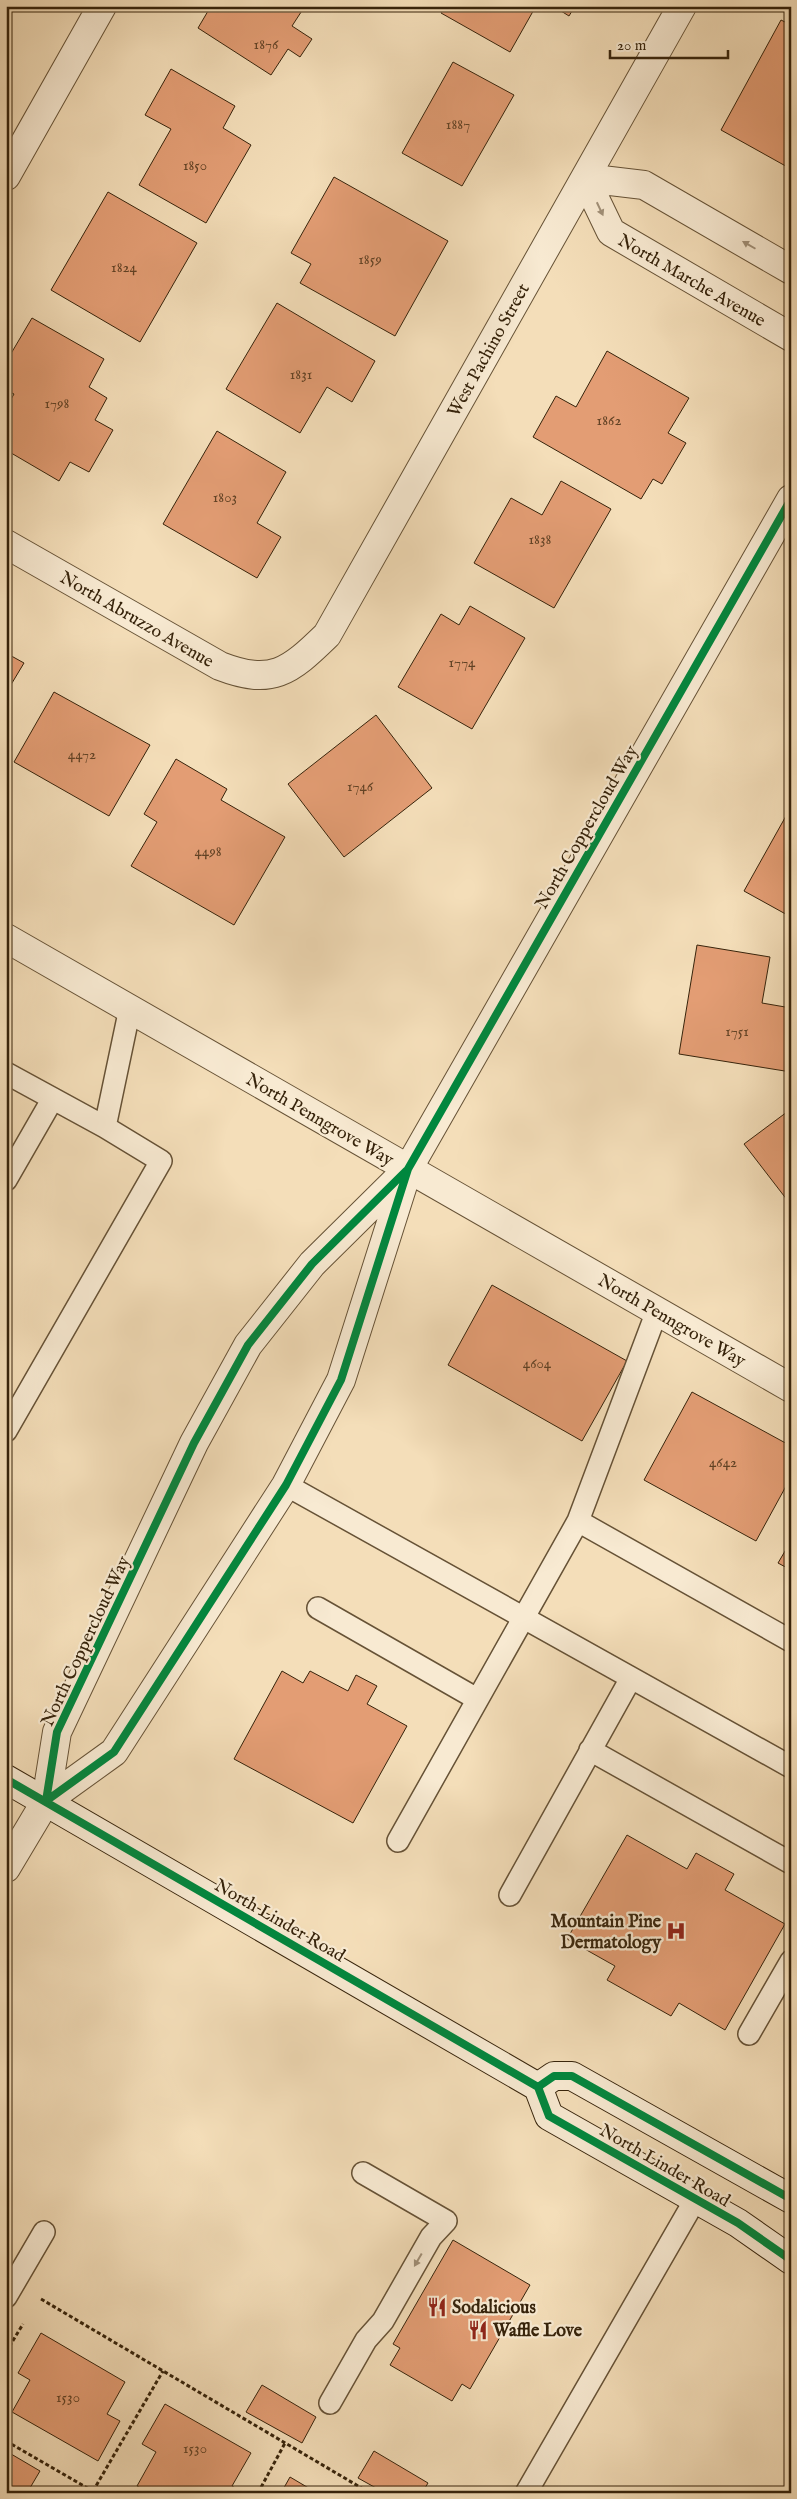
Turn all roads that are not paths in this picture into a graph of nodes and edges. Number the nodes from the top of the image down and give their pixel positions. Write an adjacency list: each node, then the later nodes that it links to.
1 (102, 6): 3 (street)
2 (682, 6): 4 (street, West Pachino Street)
3 (6, 176)
4 (585, 178): 5 (street, one-way to 4); 6 (street, North Marche Avenue, one-way to 6); 9 (street, West Pachino Street)
5 (791, 270)
6 (791, 338)
7 (791, 499): 15 (street, North Coppercloud Way)
8 (6, 544): 9 (street, North Abruzzo Avenue)
9 (274, 675)
10 (6, 938): 11 (street, North Penngrove Way)
11 (130, 1008): 14 (lane); 15 (street, North Penngrove Way)
12 (6, 1073): 13 (lane)
13 (52, 1100): 14 (lane); 16 (lane)
14 (105, 1128): 19 (lane)
15 (408, 1169): 17 (street, North Penngrove Way); 20 (street, North Coppercloud Way); 30 (street, North Coppercloud Way)
16 (6, 1180)
17 (657, 1311): 18 (street, North Penngrove Way); 21 (lane)
18 (791, 1388)
19 (6, 1431)
20 (286, 1485): 23 (lane); 30 (street, North Coppercloud Way)
21 (578, 1520): 23 (lane); 24 (lane)
22 (318, 1608): 26 (lane)
23 (522, 1617): 25 (lane); 26 (lane)
24 (791, 1641)
25 (631, 1678): 27 (lane); 28 (lane)
26 (477, 1699): 31 (lane)
27 (590, 1750): 32 (lane); 34 (lane)
28 (791, 1767)
29 (6, 1779): 30 (street, North Linder Road)
30 (46, 1801): 33 (street); 37 (street, North Linder Road)
31 (398, 1841)
32 (791, 1863)
33 (6, 1868)
34 (510, 1894)
35 (791, 1961): 36 (lane)
36 (748, 2034)
37 (538, 2087): 39 (street, North Linder Road); 40 (street, North Linder Road)
38 (363, 2172): 44 (lane, one-way to 44)
39 (791, 2199)
40 (695, 2200): 42 (street, North Linder Road); 45 (lane)
41 (44, 2232): 43 (lane)
42 (791, 2260)
43 (6, 2297)
44 (330, 2403)
45 (526, 2493)

